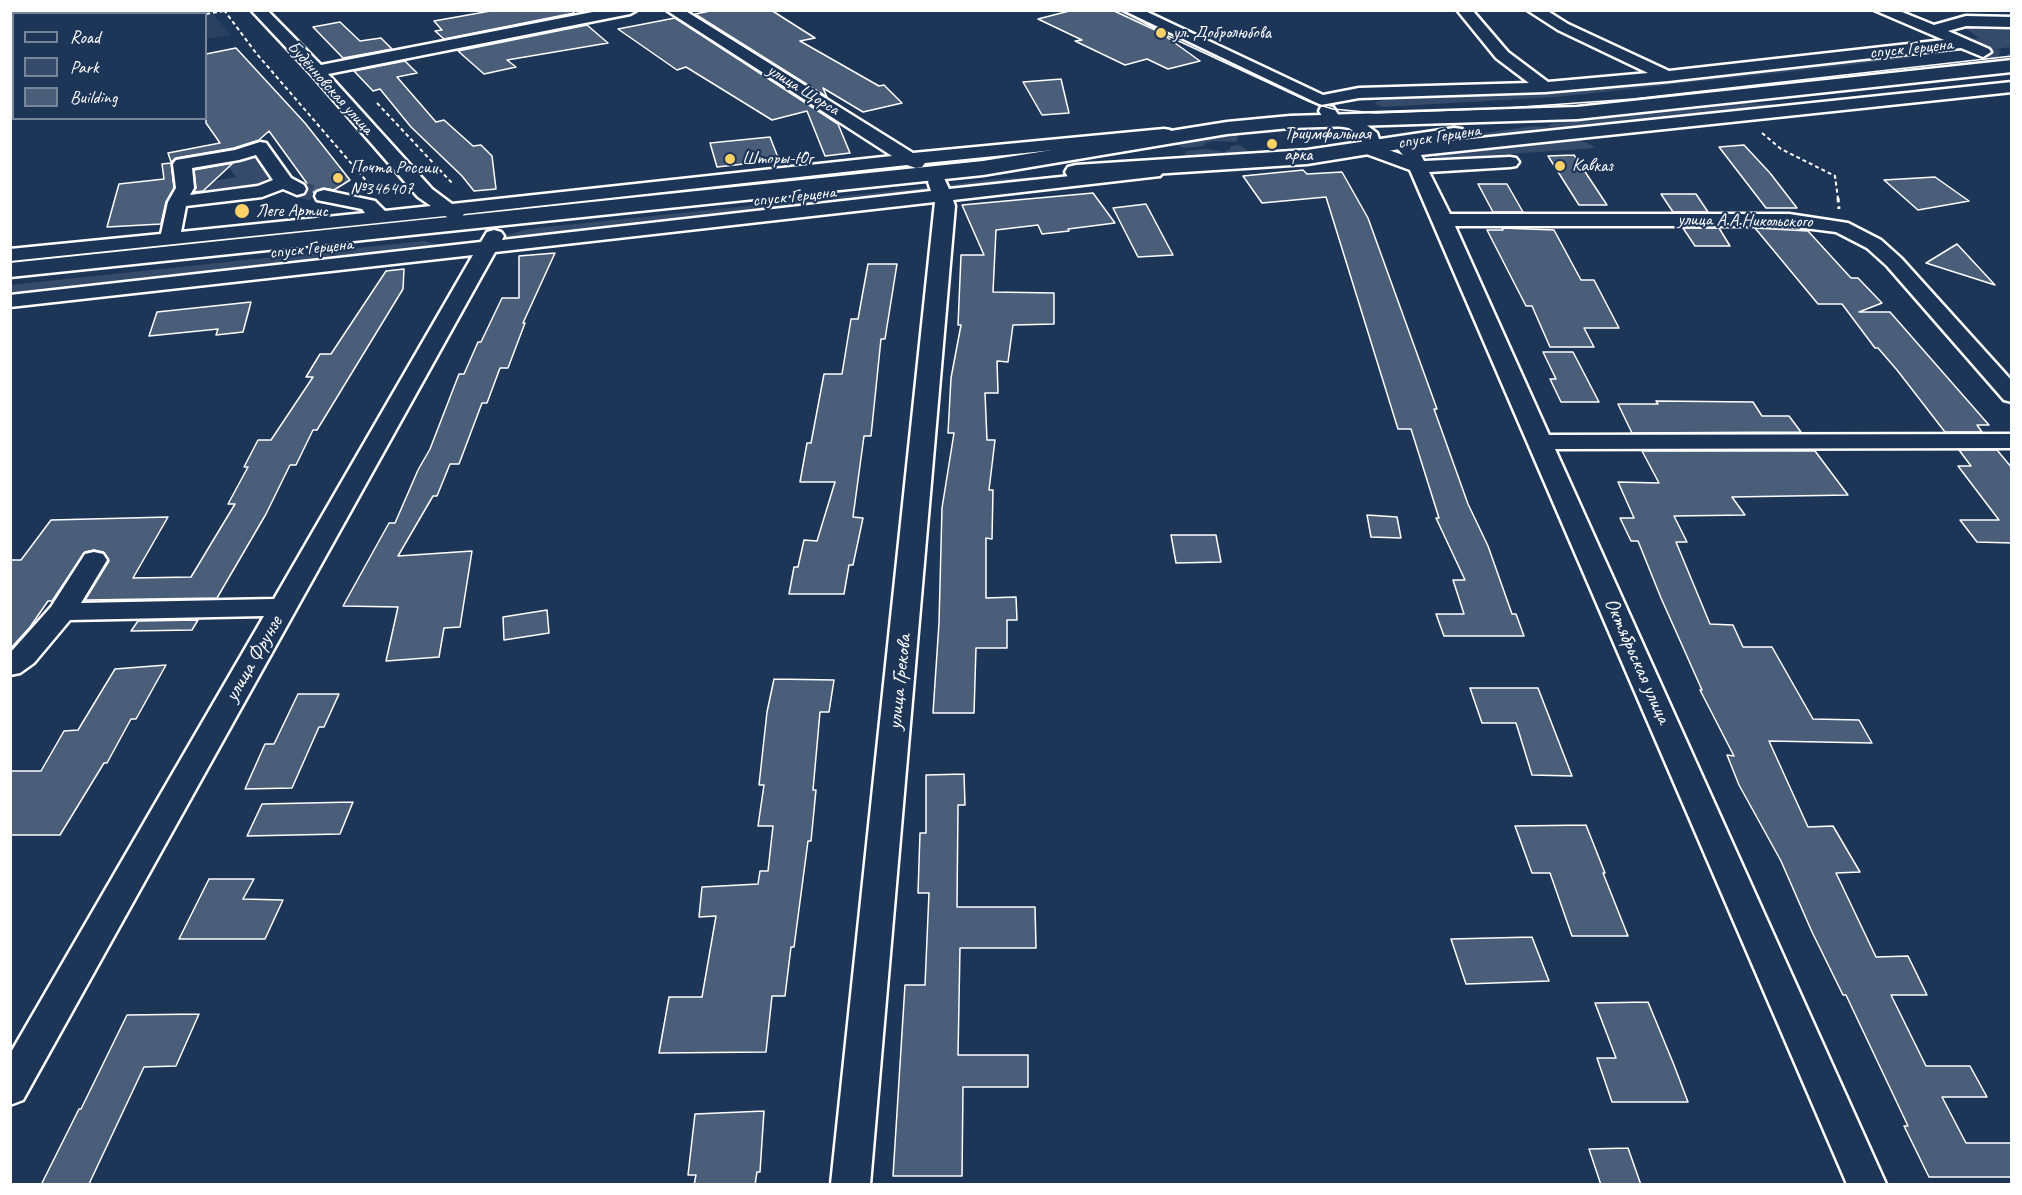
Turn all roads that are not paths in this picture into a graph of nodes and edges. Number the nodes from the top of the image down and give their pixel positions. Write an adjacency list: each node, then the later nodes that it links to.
1 (258, 10): 13 (street, Будённовская улица)
2 (630, 10): 13 (street)
3 (673, 10): 24 (street, улица Щорса)
4 (1130, 10): 17 (street)
5 (1464, 10): 15 (street)
6 (1534, 10): 14 (street)
7 (1881, 10): 9 (street)
8 (2012, 22): 9 (street, спуск Герцена)
9 (1933, 30): 10 (street)
10 (1963, 43): 11 (street); 14 (street, спуск Герцена)
11 (1983, 52)
12 (2012, 66): 18 (main road, спуск Герцена)
13 (317, 71): 29 (street, Будённовская улица)
14 (1668, 76): 15 (street, спуск Герцена)
15 (1545, 87): 17 (street, спуск Герцена)
16 (2012, 87): 23 (street, спуск Герцена)
17 (1322, 100): 19 (street)
18 (1577, 112): 19 (main road, спуск Герцена); 23 (main road, спуск Герцена)
19 (1333, 120): 20 (main road, спуск Герцена); 22 (street)
20 (1227, 128): 21 (main road, спуск Герцена); 24 (street)
21 (1156, 140): 27 (street); 28 (main road, спуск Герцена)
22 (1366, 148): 23 (main road, спуск Герцена); 23 (street); 25 (main road, спуск Герцена)
23 (1410, 153): 26 (street); 35 (street, Октябрьская улица)
24 (911, 159): 28 (street, улица Щорса); 33 (street)
25 (1248, 162): 27 (main road, спуск Герцена); 28 (street)
26 (1510, 162)
27 (1184, 166): 28 (main road, спуск Герцена)
28 (936, 184): 33 (main road, спуск Герцена); 36 (main road, спуск Герцена); 50 (street, улица Грекова)
29 (425, 193): 33 (street, Будённовская улица); 34 (street)
30 (324, 196): 32 (street)
31 (177, 202): 31 (street); 37 (street)
32 (374, 211): 34 (street); 37 (street)
33 (463, 213): 34 (main road, спуск Герцена)
34 (418, 220): 39 (main road, спуск Герцена)
35 (1443, 220): 42 (street, улица А.А.Никольского); 44 (street, Октябрьская улица)
36 (492, 238): 40 (main road, спуск Герцена); 41 (street); 46 (street, улица Фрунзе)
37 (170, 239): 38 (street)
38 (10, 255)
39 (10, 270)
40 (10, 281)
41 (10, 301)
42 (2012, 395)
43 (2012, 441): 44 (street)
44 (1540, 442): 51 (street, Октябрьская улица)
45 (94, 560): 47 (street)
46 (283, 607): 47 (street); 49 (street, улица Фрунзе)
47 (62, 612): 48 (street)
48 (10, 666)
49 (10, 1089)
50 (851, 1185)
51 (1866, 1185)

